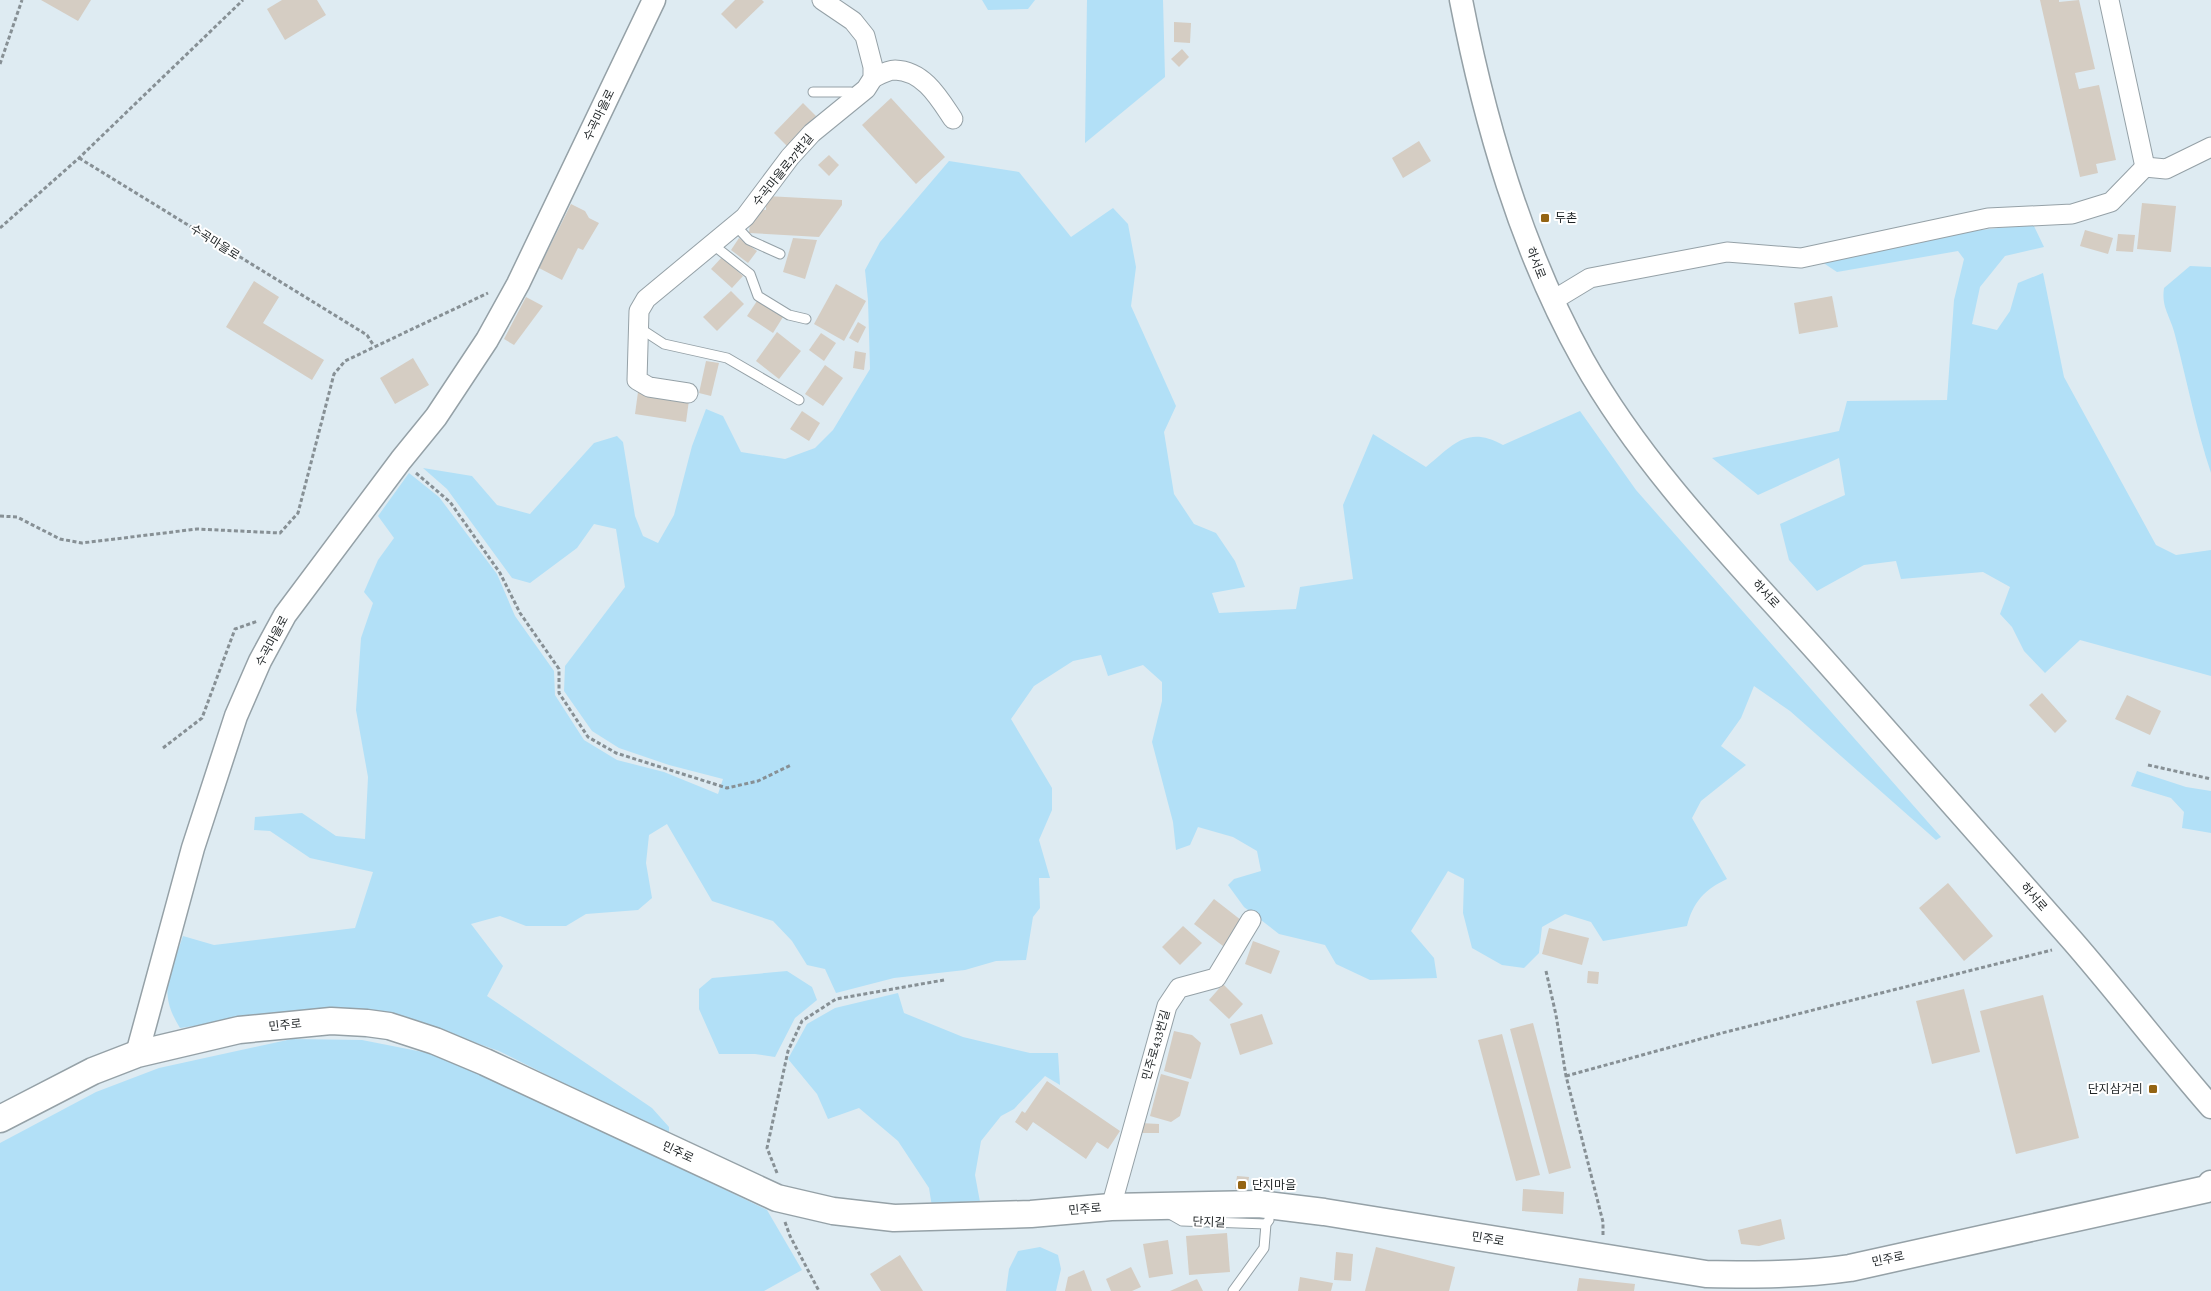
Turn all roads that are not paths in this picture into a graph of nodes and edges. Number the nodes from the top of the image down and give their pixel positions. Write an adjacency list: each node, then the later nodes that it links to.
1 (654, 0): 20 (street, 수곡마을로)
2 (822, 0): 5 (street)
3 (1461, 0): 14 (street, 하서로)
4 (2109, 0): 10 (street)
5 (873, 78): 7 (street, 수곡마을로27번길); 8 (street)
6 (813, 92): 7 (lane)
7 (856, 97): 11 (street, 수곡마을로27번길)
8 (953, 119)
9 (2211, 147): 10 (street)
10 (2145, 167): 14 (street)
11 (735, 225): 12 (street, 수곡마을로27번길); 13 (lane)
12 (712, 244): 15 (lane); 16 (street, 수곡마을로27번길)
13 (780, 254)
14 (1552, 301): 21 (street, 하서로)
15 (806, 319)
16 (638, 326): 17 (street, 수곡마을로27번길); 18 (lane)
17 (688, 393)
18 (799, 400)
19 (1251, 920): 24 (street, 민주로433번길)
20 (137, 1054): 22 (main road, 민주로); 24 (main road, 민주로)
21 (2211, 1107)
22 (0, 1119)
23 (2211, 1184): 25 (main road, 민주로)
24 (1111, 1207): 25 (main road, 민주로)
25 (1273, 1215): 26 (lane)
26 (1234, 1291)

